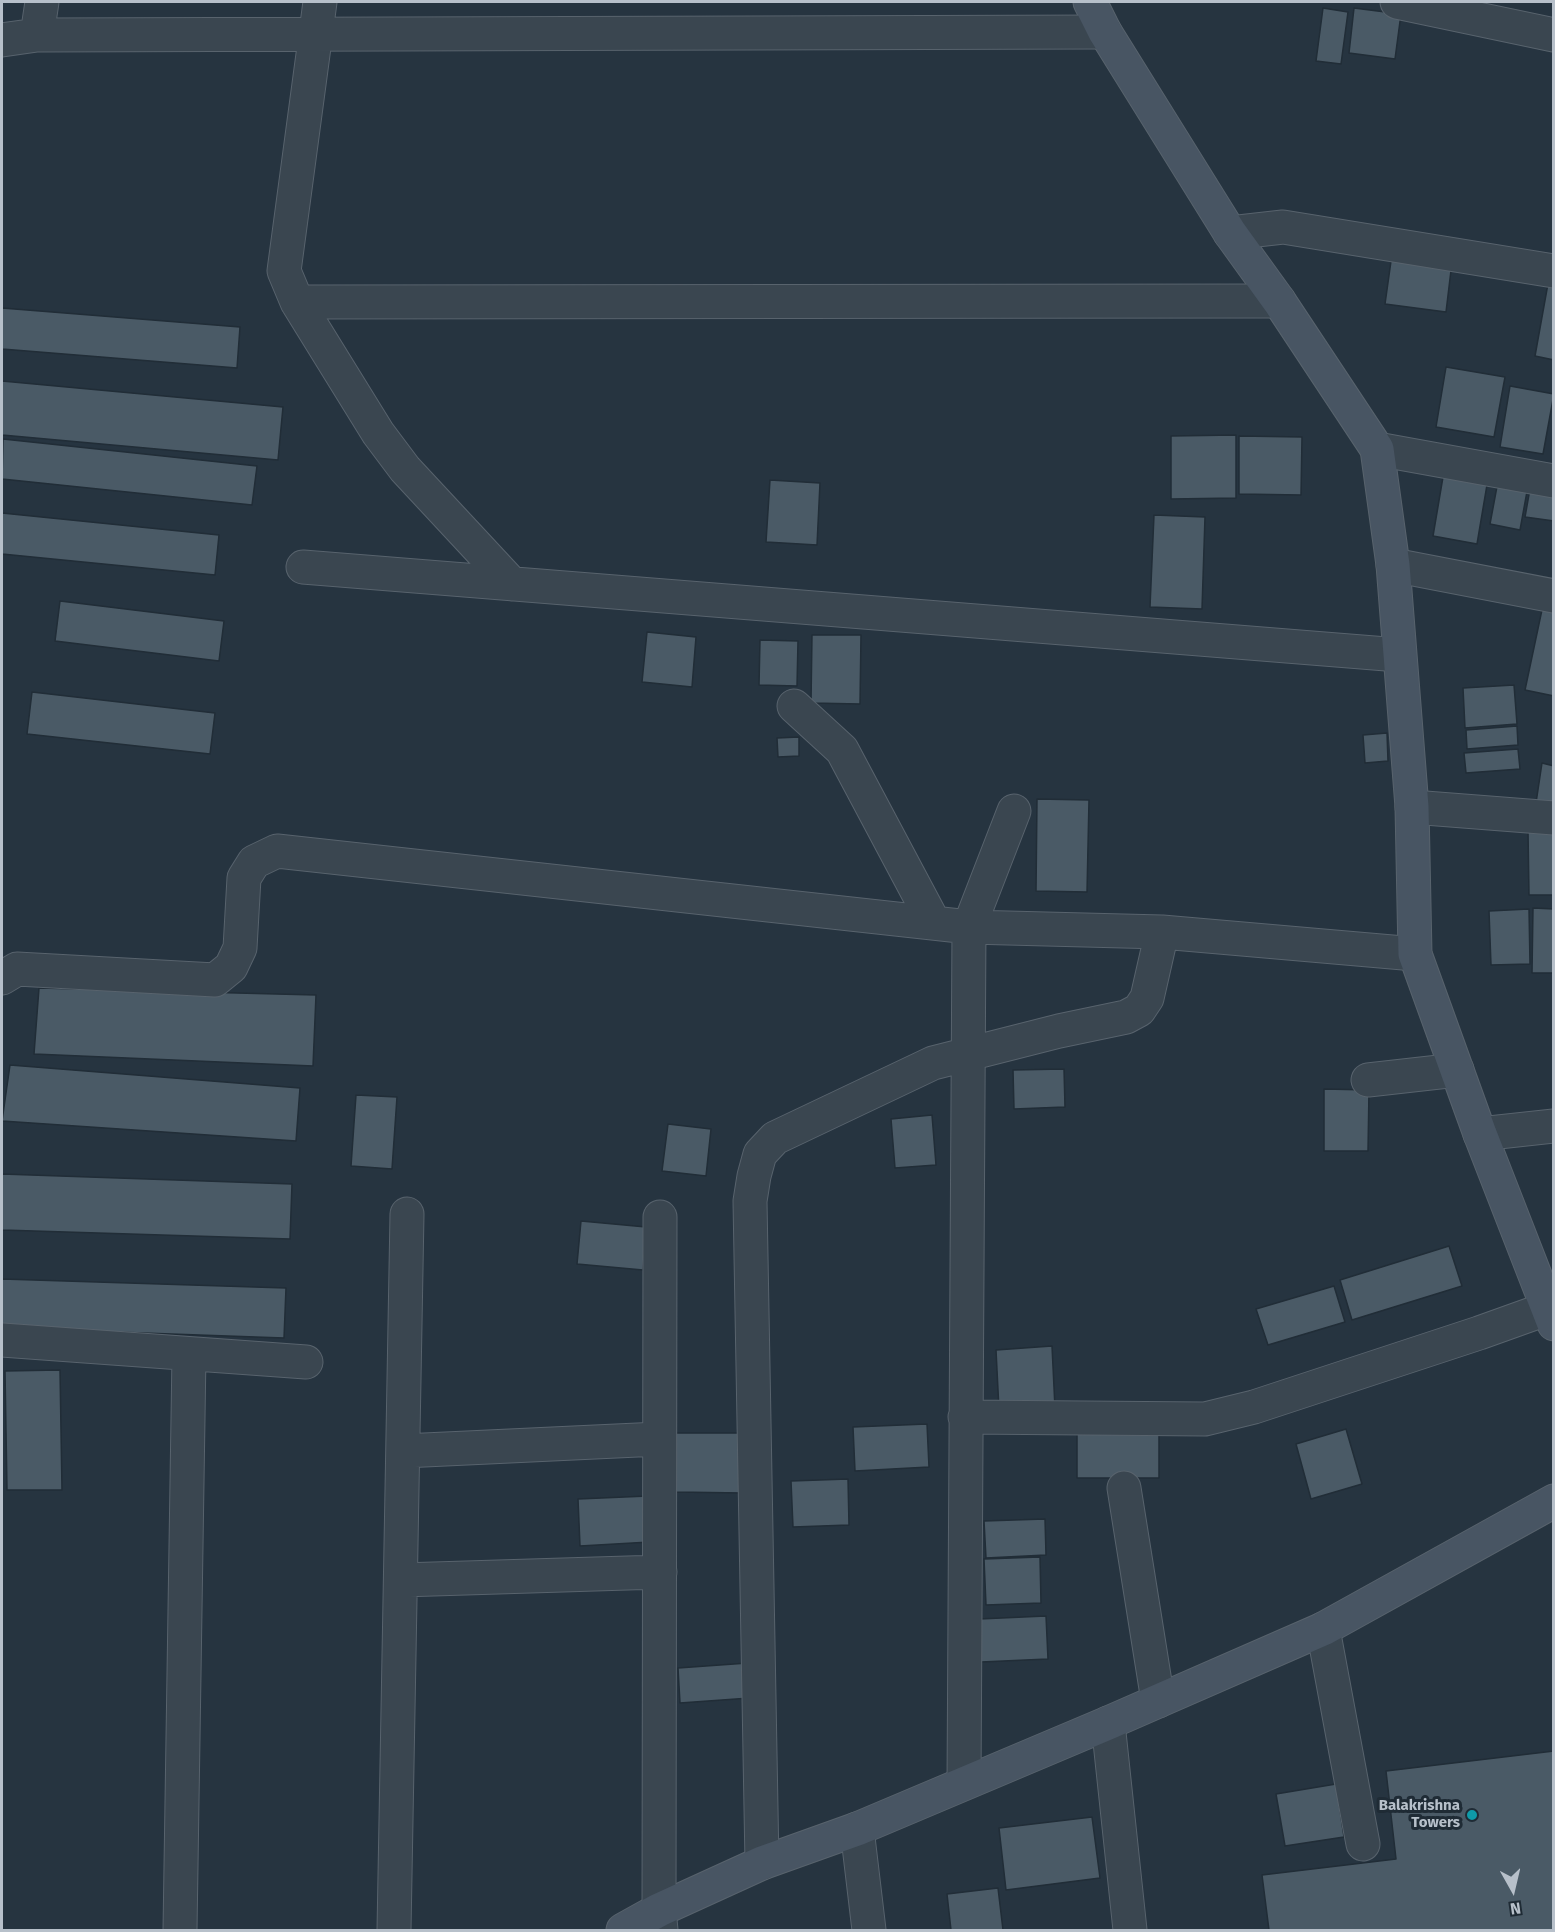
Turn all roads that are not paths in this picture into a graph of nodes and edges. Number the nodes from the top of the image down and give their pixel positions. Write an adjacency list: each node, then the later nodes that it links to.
1 (42, 2): 7 (street)
2 (320, 2): 6 (street)
3 (1090, 2): 5 (street)
4 (1397, 2): 8 (street)
5 (1105, 32): 6 (street); 10 (street)
6 (315, 34): 7 (street); 13 (street)
7 (37, 35): 9 (street)
8 (1554, 35)
9 (2, 40)
10 (1230, 233): 11 (street); 12 (street)
11 (1554, 271)
12 (1279, 301): 13 (street); 14 (street)
13 (297, 302): 18 (street)
14 (1377, 449): 15 (street); 16 (street)
15 (1554, 481)
16 (1392, 565): 19 (street); 20 (street)
17 (303, 567): 18 (street)
18 (512, 584): 20 (street)
19 (1554, 596)
20 (1400, 655): 22 (street)
21 (794, 706): 25 (street)
22 (1412, 807): 24 (street); 28 (street)
23 (1014, 811): 26 (street)
24 (1554, 818)
25 (934, 923): 26 (street); 29 (street)
26 (969, 927): 27 (street); 30 (street)
27 (1162, 932): 28 (street); 30 (street)
28 (1415, 954): 31 (street)
29 (2, 978)
30 (968, 1054): 41 (street); 54 (street)
31 (1457, 1070): 32 (street); 34 (street)
32 (1368, 1080)
33 (1554, 1125): 34 (street)
34 (1480, 1134): 37 (street)
35 (407, 1214): 43 (street)
36 (660, 1217): 42 (street)
37 (1550, 1316): 41 (street)
38 (2, 1340): 39 (street)
39 (189, 1354): 40 (street); 56 (street)
40 (306, 1362)
41 (965, 1417): 51 (street)
42 (659, 1439): 43 (street); 46 (street)
43 (403, 1451): 47 (street)
44 (1124, 1488): 49 (street)
45 (1554, 1502): 48 (street)
46 (660, 1572): 47 (street); 55 (street)
47 (401, 1580): 57 (street)
48 (1323, 1629): 49 (street); 53 (street)
49 (1158, 1701): 50 (street)
50 (1108, 1723): 51 (street); 60 (street)
51 (964, 1783): 52 (street)
52 (857, 1829): 54 (street); 59 (street)
53 (1363, 1844)
54 (762, 1863): 55 (street)
55 (660, 1920): 58 (street)
56 (180, 1930)
57 (394, 1930)
58 (623, 1930)
59 (868, 1930)
60 (1130, 1930)

